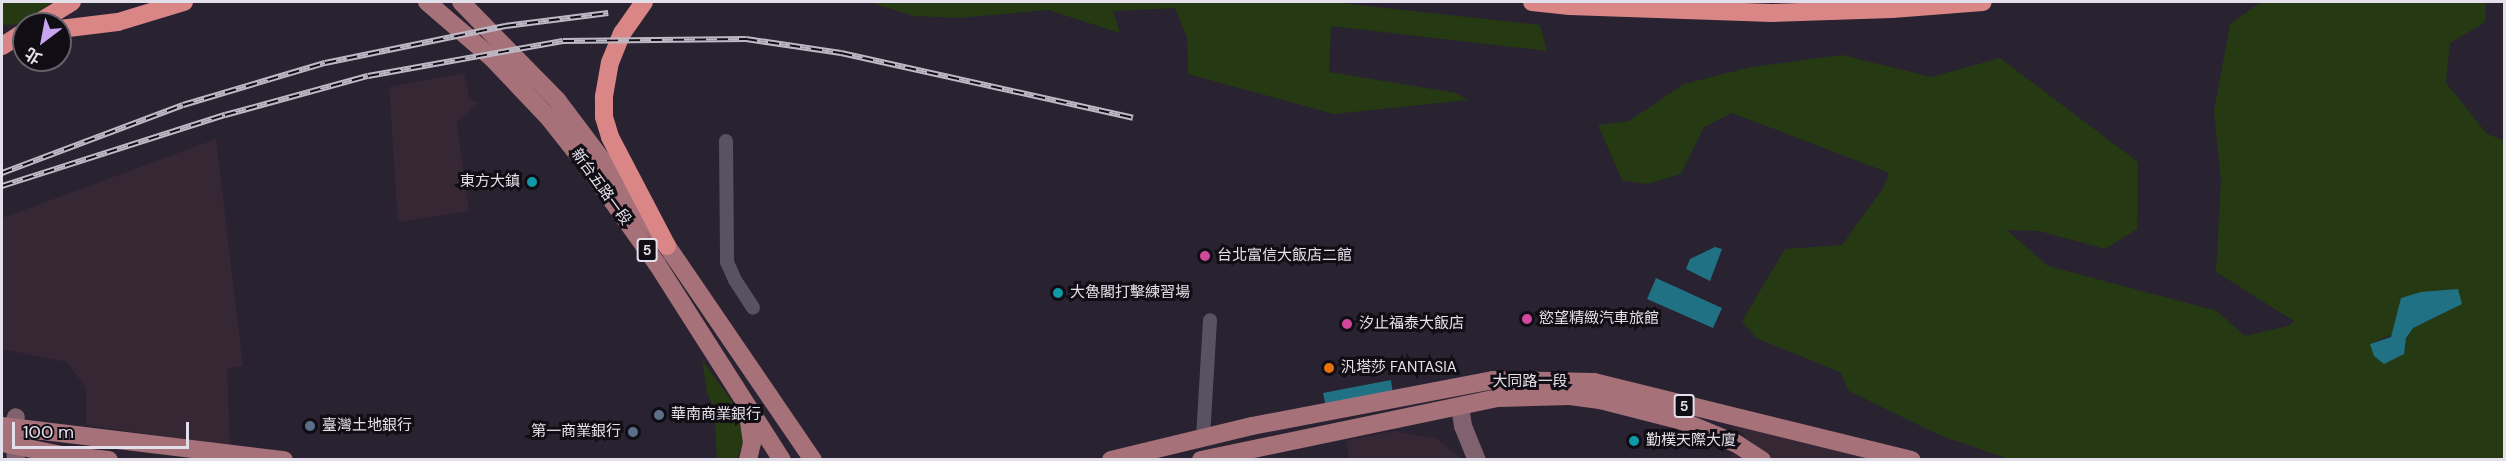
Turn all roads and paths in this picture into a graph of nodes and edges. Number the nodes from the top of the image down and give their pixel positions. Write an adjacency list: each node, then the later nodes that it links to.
1 (72, 2): 8 (highway)
2 (184, 2): 9 (highway)
3 (429, 2): 15 (main road, 新台五路一段 / 5)
4 (461, 2): 11 (main road, 新台五路一段 / 5)
5 (644, 2): 11 (highway)
6 (1532, 2): 7 (highway)
7 (1983, 2)
8 (56, 12)
9 (72, 27)
10 (726, 141): 12 (street)
11 (667, 246): 25 (main road, 新台五路一段 / 5)
12 (753, 308)
13 (1210, 320): 18 (street)
14 (1454, 387): 16 (street); 18 (main road, 大同路一段 / 5); 30 (main road, 大同路一段 / 5)
15 (747, 408): 23 (main road); 24 (main road, 新台五路一段 / 5)
16 (1460, 408): 27 (main road, 大同路一段 / 5); 28 (street); 29 (main road, 大同路一段 / 5)
17 (10, 436): 19 (main road); 20 (main road)
18 (1203, 438): 26 (main road, 大同路一段 / 5)
19 (168, 452): 22 (main road)
20 (60, 457): 21 (main road)
21 (109, 459)
22 (284, 459)
23 (748, 459)
24 (782, 459)
25 (813, 459)
26 (1111, 459)
27 (1201, 459)
28 (1477, 459)
29 (1762, 459)
30 (1912, 459)

